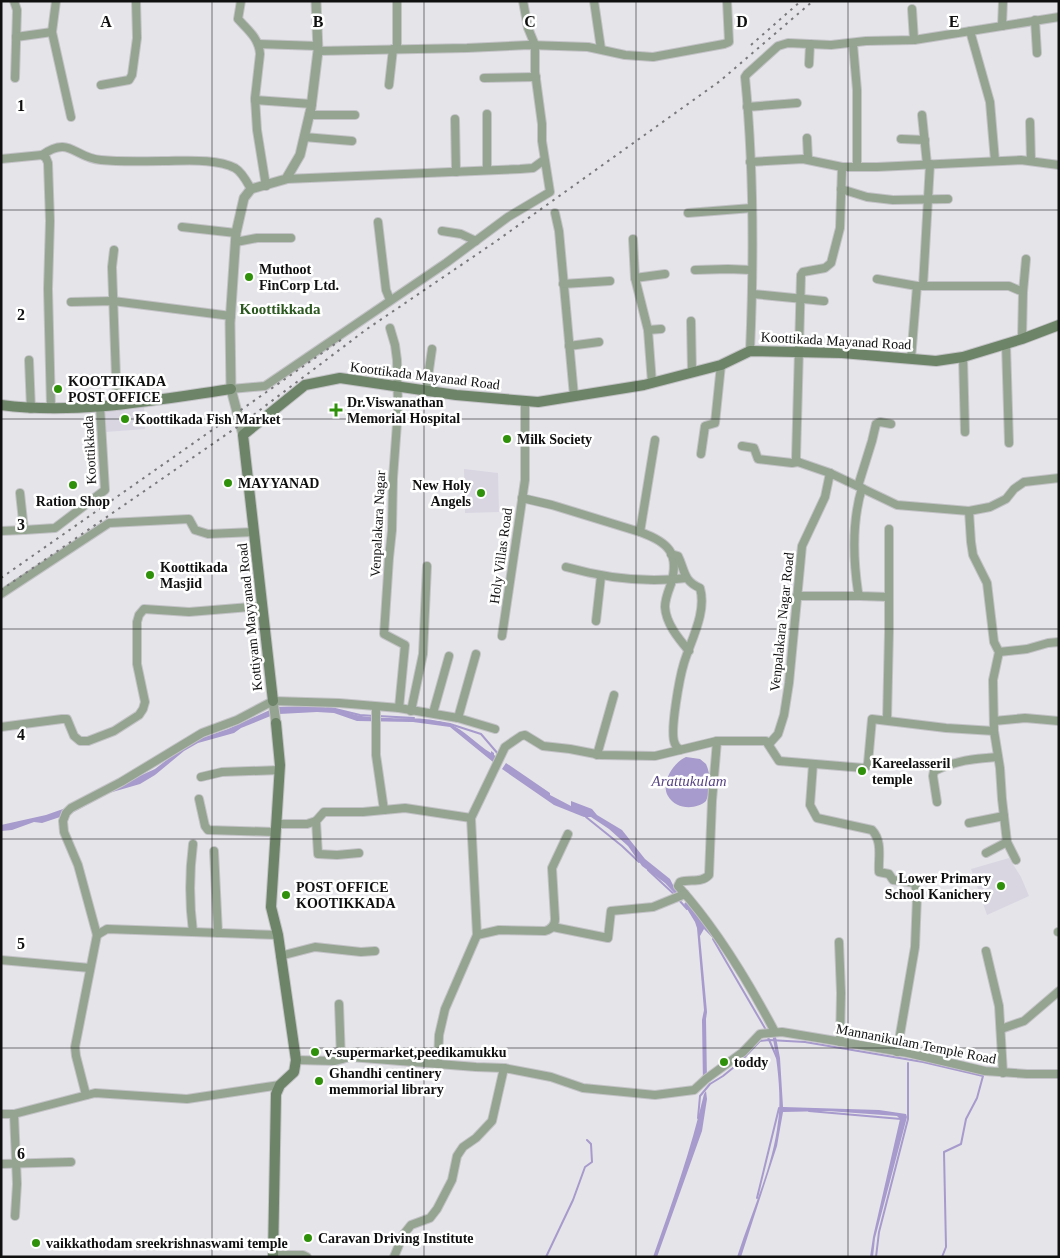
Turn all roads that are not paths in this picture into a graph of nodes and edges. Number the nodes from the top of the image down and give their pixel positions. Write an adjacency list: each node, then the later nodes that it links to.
1 (14, 1): 17 (street)
2 (56, 1): 16 (street)
3 (136, 1): 31 (street)
4 (241, 1): 19 (street)
5 (316, 1): 23 (street)
6 (397, 1): 24 (street)
7 (523, 1): 22 (street)
8 (594, 1): 25 (street)
9 (727, 1): 25 (street)
10 (1002, 1): 14 (street)
11 (912, 10): 18 (street)
12 (1059, 18): 13 (street)
13 (1035, 20): 14 (street); 26 (street)
14 (1002, 26): 15 (street)
15 (970, 31): 18 (street); 55 (street)
16 (52, 32): 17 (street); 41 (street)
17 (16, 37): 29 (street)
18 (914, 40): 21 (street)
19 (258, 44): 23 (street); 33 (street)
20 (810, 44): 21 (street); 27 (street); 36 (street)
21 (853, 44): 58 (street)
22 (535, 45): 24 (street); 25 (street); 28 (street)
23 (318, 48): 24 (street); 35 (street)
24 (395, 49): 32 (street)
25 (601, 49)
26 (1037, 52)
27 (809, 64)
28 (536, 77): 30 (street); 52 (street)
29 (15, 78)
30 (484, 78)
31 (101, 85)
32 (389, 85)
33 (255, 100): 35 (street); 63 (street)
34 (797, 103): 36 (street)
35 (312, 104): 38 (street)
36 (747, 107): 54 (street)
37 (487, 114): 60 (street)
38 (310, 115): 39 (street); 44 (street)
39 (355, 115)
40 (922, 115): 47 (street)
41 (72, 117)
42 (455, 118): 61 (street)
43 (1030, 122): 53 (street)
44 (304, 137): 48 (street); 62 (street)
45 (807, 138): 50 (street)
46 (901, 138): 47 (street)
47 (925, 140): 56 (street)
48 (352, 142)
49 (42, 155): 51 (street); 64 (street); 122 (street)
50 (808, 159): 54 (street); 59 (street)
51 (1, 160)
52 (544, 160): 60 (street); 77 (street)
53 (1032, 161): 55 (street); 57 (street)
54 (750, 162): 68 (street)
55 (995, 162): 56 (street)
56 (928, 164): 58 (street); 66 (street)
57 (1059, 165)
58 (857, 166): 59 (street)
59 (842, 167): 65 (street)
60 (487, 170): 61 (street)
61 (456, 172): 62 (street)
62 (286, 179): 63 (street)
63 (266, 186): 64 (street)
64 (251, 189): 74 (street, Kottiyam Mayyanad Road)
65 (841, 190): 66 (street); 90 (street)
66 (928, 199): 67 (street); 87 (street)
67 (948, 199)
68 (752, 208): 70 (street); 81 (street)
69 (555, 212): 86 (street)
70 (688, 213)
71 (378, 222): 91 (street)
72 (182, 227): 74 (street)
73 (442, 231): 77 (street)
74 (236, 238): 75 (street); 95 (street, Kottiyam Mayyanad Road)
75 (292, 238)
76 (633, 239): 83 (street)
77 (476, 241): 91 (street)
78 (114, 250): 92 (street)
79 (1026, 259): 88 (street)
80 (695, 270): 81 (street)
81 (752, 270): 89 (street)
82 (665, 274): 83 (street)
83 (635, 278): 100 (street)
84 (876, 279): 87 (street)
85 (610, 281): 86 (street)
86 (563, 284): 104 (street)
87 (920, 286): 88 (street); 109 (street)
88 (1023, 292): 101 (street)
89 (753, 294): 90 (street); 106 (street)
90 (800, 299): 94 (street); 107 (street)
91 (390, 300): 115 (street)
92 (113, 301): 93 (street); 95 (street); 120 (street)
93 (71, 302)
94 (824, 302)
95 (231, 316): 115 (street, Kottiyam Mayyanad Road)
96 (691, 321): 112 (street)
97 (1059, 326): 101 (main road, Koottikada Mayanad Road)
98 (390, 328): 114 (street, Venpalakara Nagar)
99 (661, 329): 100 (street)
100 (648, 330): 113 (street)
101 (1022, 339): 103 (main road, Koottikada Mayanad Road)
102 (599, 342): 104 (street)
103 (1006, 344): 108 (main road, Koottikada Mayanad Road); 128 (street)
104 (569, 346): 117 (street)
105 (432, 349): 116 (street)
106 (750, 351): 107 (main road, Koottikada Mayanad Road); 111 (main road, Koottikada Mayanad Road)
107 (800, 351): 109 (main road, Koottikada Mayanad Road); 131 (street)
108 (963, 357): 109 (main road, Koottikada Mayanad Road); 125 (street)
109 (911, 359)
110 (29, 360): 123 (street)
111 (720, 365): 112 (main road, Koottikada Mayanad Road); 130 (street)
112 (692, 373): 113 (main road, Koottikada Mayanad Road)
113 (652, 383): 117 (main road, Koottikada Mayanad Road)
114 (397, 386): 116 (main road, Koottikada Mayanad Road); 126 (main road, Koottikada Mayanad Road); 164 (street, Venpalakara Nagar)
115 (231, 390): 120 (main road); 126 (street, Kottiyam Mayyanad Road)
116 (426, 391): 118 (main road, Koottikada Mayanad Road)
117 (574, 396): 118 (main road, Koottikada Mayanad Road)
118 (525, 401): 136 (street, Holy Villas Road)
119 (1, 405): 123 (main road)
120 (117, 405): 121 (main road)
121 (100, 406): 122 (main road); 140 (street, Koottikkada)
122 (51, 408): 123 (main road)
123 (31, 409)
124 (891, 424): 134 (street)
125 (965, 432)
126 (243, 435): 142 (main road, Kottiyam Mayyanad Road)
127 (655, 440): 138 (street)
128 (1009, 443)
129 (742, 446): 131 (street)
130 (701, 454)
131 (798, 462): 132 (street)
132 (830, 473): 134 (street); 150 (street, Venpalakara Nagar Road)
133 (1059, 478): 137 (street)
134 (860, 487): 137 (street); 151 (street)
135 (20, 492): 140 (street)
136 (522, 498): 138 (street); 155 (street, Holy Villas Road)
137 (970, 511): 158 (street)
138 (641, 528): 143 (street)
139 (889, 529): 152 (street)
140 (24, 530): 141 (street)
141 (1, 531)
142 (254, 532): 149 (street); 153 (main road, Kottiyam Mayyanad Road)
143 (671, 554): 147 (street); 148 (street)
144 (427, 566): 165 (street)
145 (566, 567): 146 (street)
146 (601, 576): 148 (street); 154 (street)
147 (686, 578): 148 (street); 157 (street)
148 (672, 580): 157 (street)
149 (1, 594)
150 (798, 596): 151 (street); 176 (street, Venpalakara Nagar Road)
151 (860, 596): 152 (street)
152 (889, 597): 168 (street)
153 (263, 606): 162 (main road, Kottiyam Mayyanad Road); 172 (street)
154 (596, 621)
155 (502, 636)
156 (1059, 642): 158 (street)
157 (689, 651): 177 (street)
158 (998, 652): 169 (street)
159 (476, 654): 167 (street)
160 (449, 656): 166 (street)
161 (614, 695): 178 (street)
162 (273, 701): 163 (street); 171 (street, Kottiyam Mayyanad Road); 202 (street)
163 (376, 708): 164 (street); 185 (street)
164 (399, 708): 165 (street)
165 (411, 710): 166 (street)
166 (433, 713): 167 (street)
167 (458, 718): 173 (street)
168 (887, 720): 174 (street); 180 (street)
169 (994, 721): 170 (street); 174 (street)
170 (1059, 721)
171 (276, 723): 181 (main road, Kottiyam Mayyanad Road)
172 (1, 727)
173 (496, 729)
174 (994, 731): 179 (street)
175 (717, 741): 176 (street); 177 (street); 198 (street)
176 (769, 744): 180 (street)
177 (680, 750): 178 (street)
178 (597, 755): 187 (street)
179 (998, 757): 184 (street); 186 (street)
180 (813, 764): 216 (street)
181 (280, 770): 182 (street); 190 (main road, Kottiyam Mayyanad Road)
182 (201, 777)
183 (198, 799): 190 (street)
184 (937, 802)
185 (384, 810): 187 (street); 188 (street)
186 (1004, 816): 189 (street); 192 (street)
187 (470, 818): 204 (street)
188 (316, 821): 190 (street); 195 (street)
189 (969, 823)
190 (275, 828): 203 (main road, Kottiyam Mayyanad Road)
191 (568, 834): 199 (street)
192 (1007, 842): 196 (street); 197 (street)
193 (193, 844): 200 (street)
194 (214, 851): 201 (street)
195 (359, 853)
196 (986, 853)
197 (1016, 860)
198 (685, 894): 199 (street); 214 (street)
199 (552, 927): 204 (street)
200 (193, 932): 201 (street); 202 (street)
201 (218, 933): 203 (street)
202 (97, 935): 210 (street)
203 (278, 935): 208 (main road, Kottiyam Mayyanad Road)
204 (477, 936): 219 (street)
205 (839, 942): 215 (street)
206 (376, 951): 208 (street)
207 (986, 952): 213 (street)
208 (280, 956): 218 (main road, Kottiyam Mayyanad Road)
209 (1, 960): 210 (street)
210 (90, 968): 224 (street)
211 (1059, 991): 213 (street)
212 (339, 1004): 217 (street)
213 (1001, 1029): 221 (street)
214 (772, 1033): 215 (street, Mannanikulam Temple Road); 220 (street, Mannanikulam Temple Road)
215 (840, 1042): 216 (street, Mannanikulam Temple Road)
216 (897, 1052): 221 (street, Mannanikulam Temple Road)
217 (341, 1059): 218 (street); 219 (street)
218 (296, 1060): 223 (main road)
219 (438, 1063): 220 (street)
220 (504, 1068): 233 (street)
221 (1003, 1073): 222 (street, Mannanikulam Temple Road)
222 (1059, 1074)
223 (280, 1085): 224 (street); 231 (main road)
224 (86, 1095): 226 (street)
225 (1, 1114): 226 (street)
226 (14, 1114): 228 (street)
227 (71, 1162): 228 (street)
228 (16, 1163): 229 (street); 230 (street)
229 (1, 1164)
230 (15, 1216)
231 (273, 1256): 232 (street)
232 (308, 1257)
233 (394, 1257)

